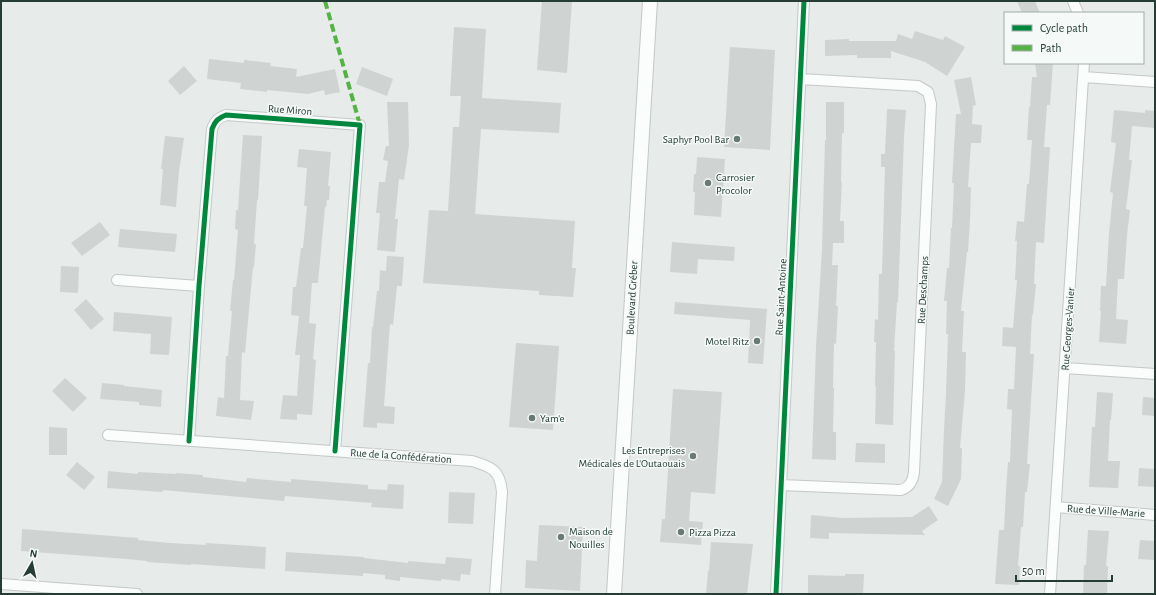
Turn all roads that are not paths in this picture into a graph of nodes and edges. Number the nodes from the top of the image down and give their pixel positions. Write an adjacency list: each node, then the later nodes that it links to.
1 (650, 1): 23 (main road, Boulevard Gréber)
2 (804, 1): 7 (street, Rue Saint-Antoine)
3 (1074, 1): 4 (street)
4 (1078, 12)
5 (1084, 64): 6 (street, Rue Georges-Vanier)
6 (1084, 77): 8 (street); 11 (street, Rue Georges-Vanier)
7 (801, 79): 16 (street, Rue Saint-Antoine); 16 (street, Rue Deschamps)
8 (1155, 82)
9 (117, 280): 10 (street)
10 (200, 286): 14 (street, Rue Miron); 15 (street, Rue Miron)
11 (1065, 368): 12 (street); 17 (street, Rue Georges-Vanier)
12 (1155, 374)
13 (108, 435): 14 (street, Rue de la Confédération)
14 (189, 441): 15 (street, Rue de la Confédération)
15 (335, 451): 22 (street, Rue de la Confédération)
16 (781, 485): 24 (street, Rue Saint-Antoine)
17 (1056, 508): 18 (street, Rue de Ville-Marie); 25 (street, Rue Georges-Vanier)
18 (1155, 515)
19 (1, 584): 20 (street)
20 (119, 593): 21 (street)
21 (137, 594)
22 (495, 594)
23 (614, 594)
24 (776, 594)
25 (1050, 594)

